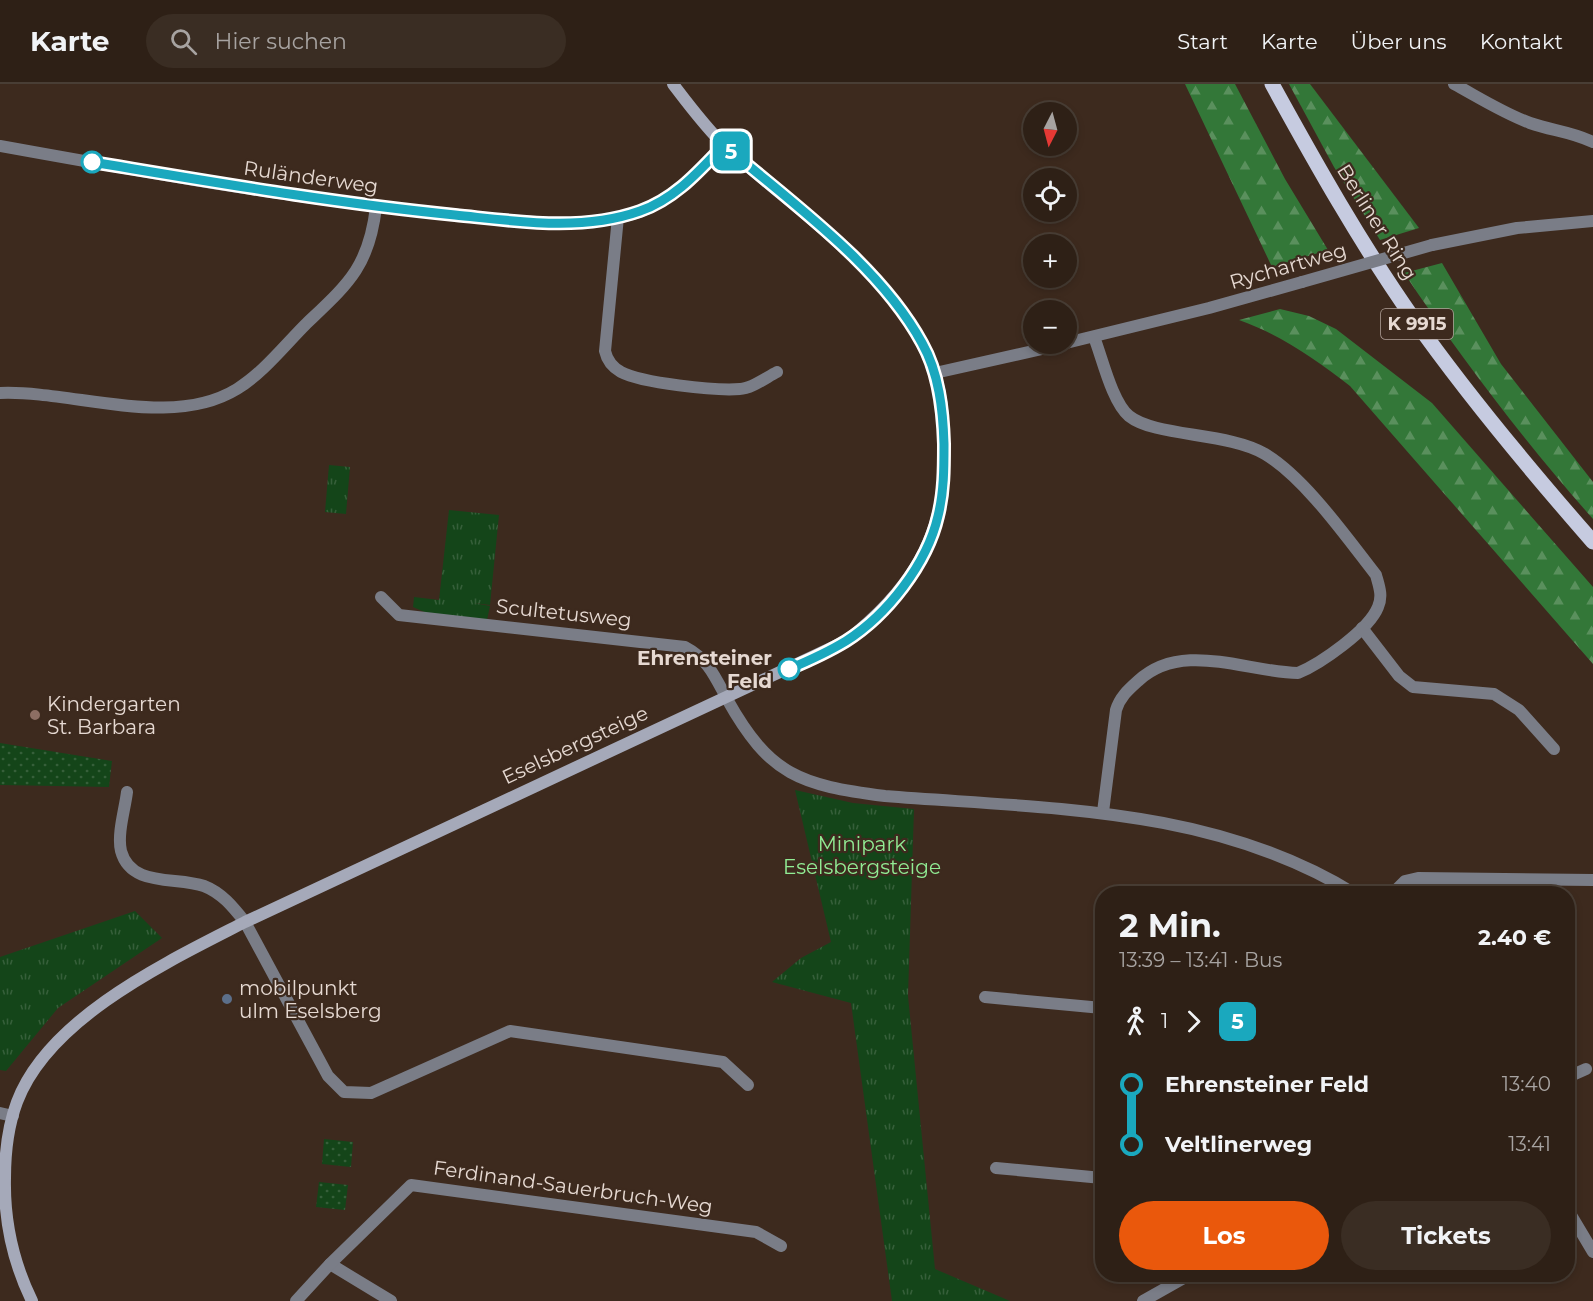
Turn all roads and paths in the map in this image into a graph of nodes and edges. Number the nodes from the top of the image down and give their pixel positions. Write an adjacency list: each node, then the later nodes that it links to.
1 (673, 84): 5 (street, Eselsbergsteige)
2 (1272, 84): 16 (main road, Berliner Ring / K 9915)
3 (1454, 84): 4 (street)
4 (1593, 142)
5 (724, 145): 8 (street, Ruländerweg); 14 (street, Eselsbergsteige)
6 (0, 146): 7 (street, Ruländerweg)
7 (376, 207): 8 (street, Ruländerweg); 15 (street)
8 (618, 217): 13 (street)
9 (1593, 221): 10 (street, Rychartweg, bridge)
10 (1094, 337): 11 (street, Rychartweg); 18 (street)
11 (1077, 341)
12 (1023, 353): 14 (street, Rychartweg)
13 (777, 372)
14 (935, 373): 19 (street, Eselsbergsteige)
15 (0, 393)
16 (1593, 542)
17 (381, 597): 19 (street, Scultetusweg)
18 (1362, 628): 20 (street); 22 (street)
19 (726, 697): 22 (street); 26 (street, Eselsbergsteige)
20 (1554, 748)
21 (127, 792): 26 (street)
22 (1103, 812): 24 (street)
23 (1593, 880): 25 (street)
24 (1342, 886)
25 (1400, 886)
26 (245, 922): 31 (street); 33 (street, Eselsbergsteige)
27 (985, 997): 28 (street)
28 (1095, 1007)
29 (1586, 1069): 30 (street)
30 (1575, 1074)
31 (748, 1085)
32 (0, 1113): 33 (street)
33 (13, 1116): 41 (street, Eselsbergsteige)
34 (996, 1168): 35 (street)
35 (1095, 1177)
36 (1575, 1222): 38 (street)
37 (781, 1245): 39 (street, Ferdinand-Sauerbruch-Weg)
38 (1593, 1252)
39 (330, 1264): 42 (street, Ferdinand-Sauerbruch-Weg); 43 (street)
40 (1177, 1282): 44 (street)
41 (32, 1301)
42 (296, 1301)
43 (391, 1301)
44 (1143, 1301)

